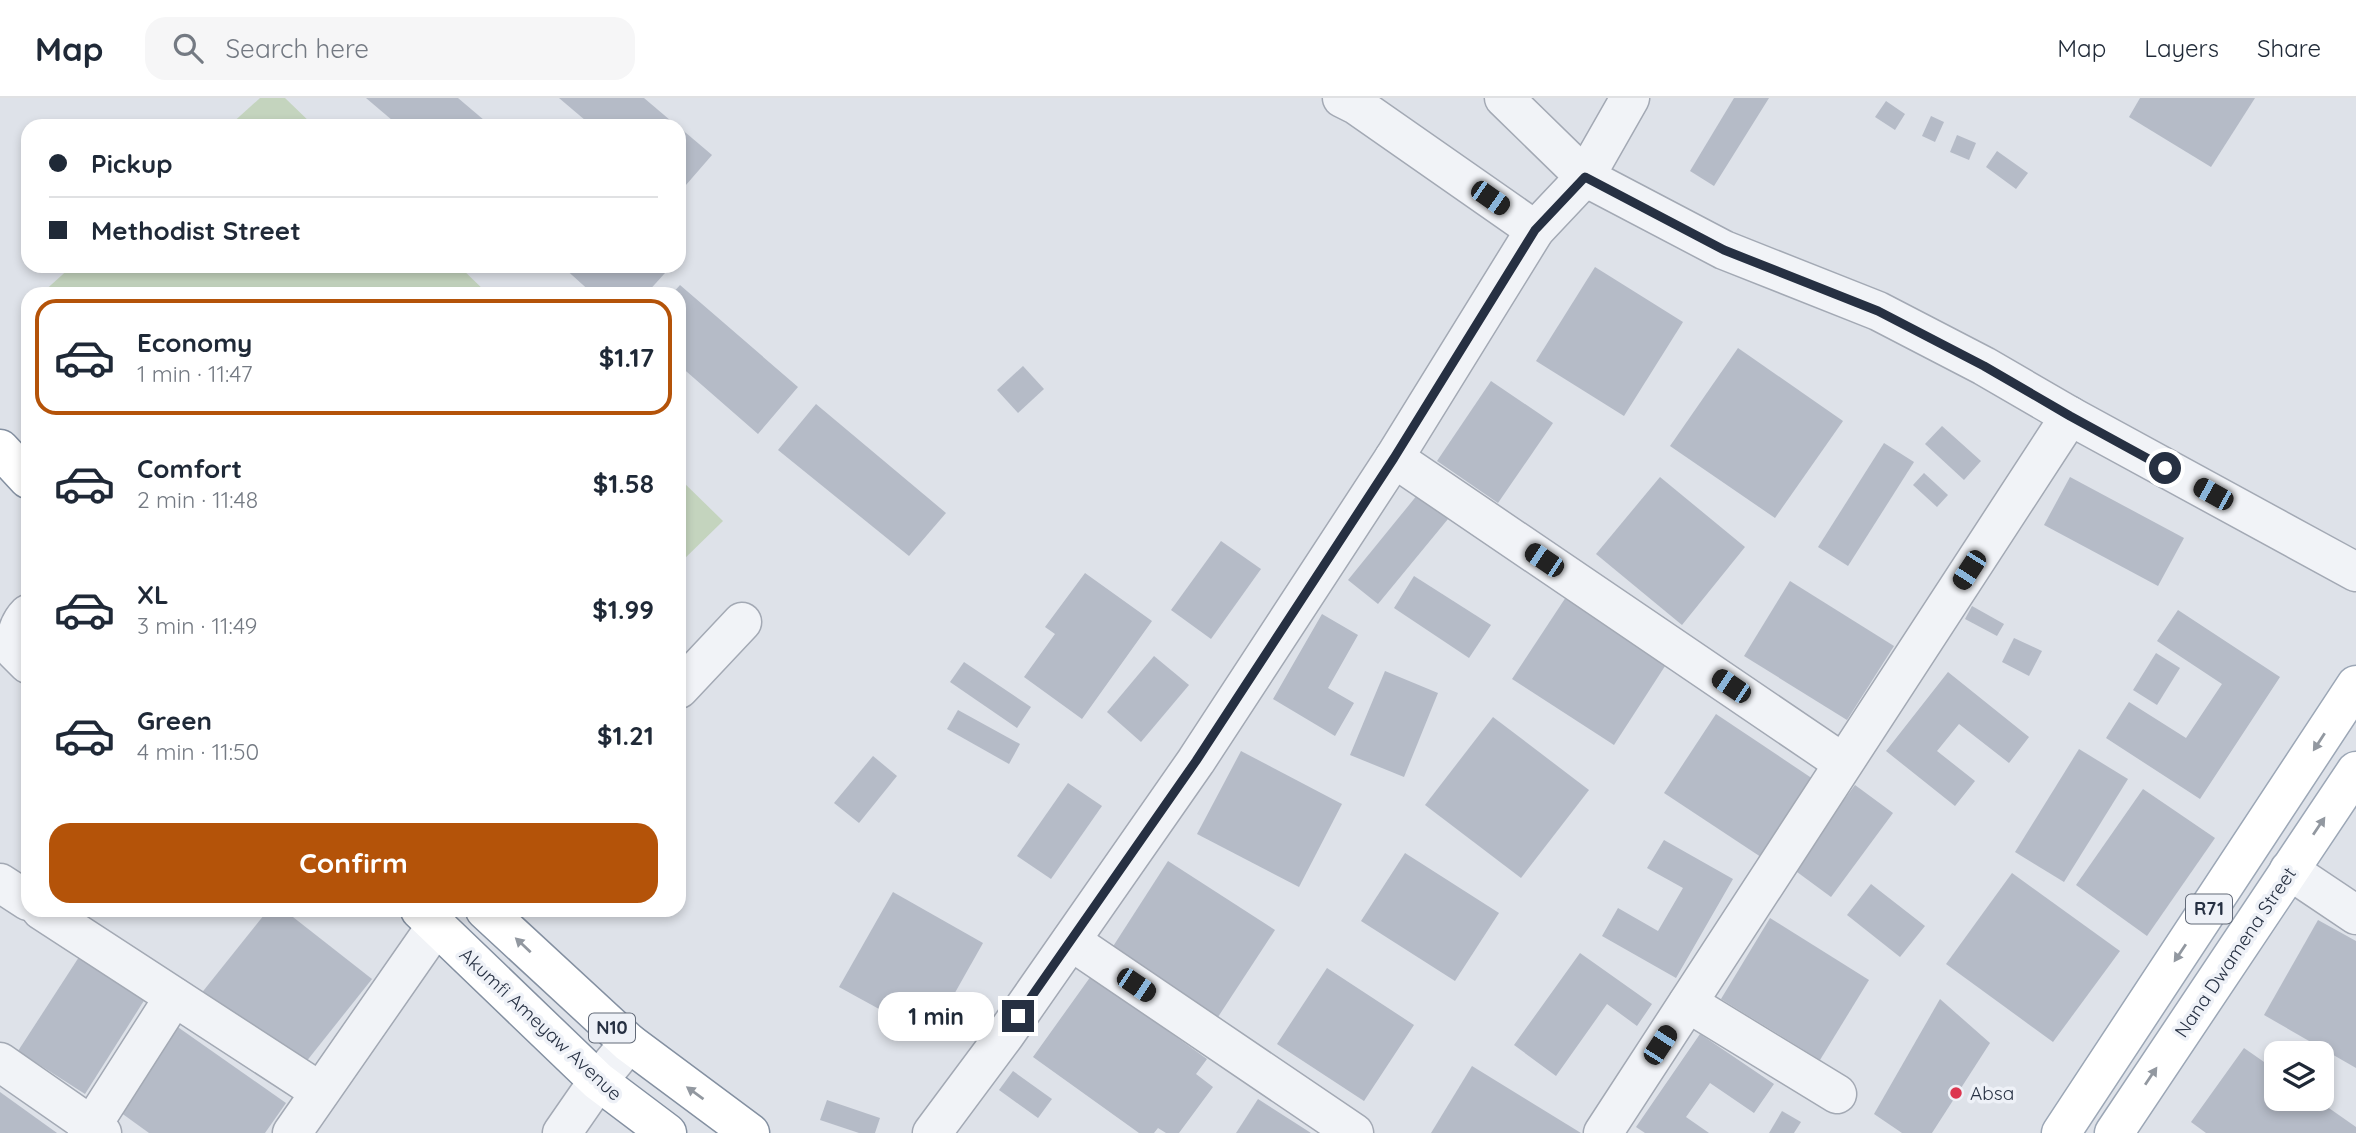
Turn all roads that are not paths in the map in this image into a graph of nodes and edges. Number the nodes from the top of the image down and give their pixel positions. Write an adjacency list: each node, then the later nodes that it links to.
1 (1342, 98): 5 (street)
2 (1504, 98): 4 (street)
3 (1630, 98): 4 (street)
4 (1585, 177): 5 (street); 6 (street)
5 (1535, 230): 8 (street)
6 (2070, 416): 10 (street); 16 (street)
7 (0, 449): 9 (main road)
8 (1394, 458): 16 (street); 25 (street)
9 (21, 472)
10 (2356, 572)
11 (742, 622): 14 (street)
12 (21, 625): 13 (street)
13 (21, 657)
14 (686, 682)
15 (2356, 685): 41 (main road, R71, one-way to 41)
16 (1843, 763): 27 (street)
17 (2356, 771): 18 (main road, Nana Dwamena Street / R71, one-way to 17)
18 (2289, 870): 21 (street); 42 (main road, Nana Dwamena Street / R71, one-way to 18)
19 (0, 883): 20 (street)
20 (21, 896)
21 (2356, 915)
22 (52, 917): 26 (street)
23 (493, 917): 28 (main road, N10, one-way to 23)
24 (428, 918): 30 (main road, Akumfi Ameyaw Avenue / N10); 31 (street)
25 (1071, 941): 38 (street); 39 (street)
26 (174, 997): 31 (street); 33 (street)
27 (1688, 1003): 32 (street); 40 (street)
28 (629, 1043): 30 (street); 37 (main road, N10, one-way to 28)
29 (0, 1062): 33 (street)
30 (598, 1081): 35 (street); 36 (main road, Akumfi Ameyaw Avenue / N10)
31 (319, 1091): 34 (street)
32 (1837, 1094)
33 (94, 1131)
34 (292, 1133)
35 (562, 1133)
36 (667, 1133)
37 (750, 1133)
38 (932, 1133)
39 (1354, 1133)
40 (1603, 1133)
41 (2061, 1133)
42 (2113, 1133)

